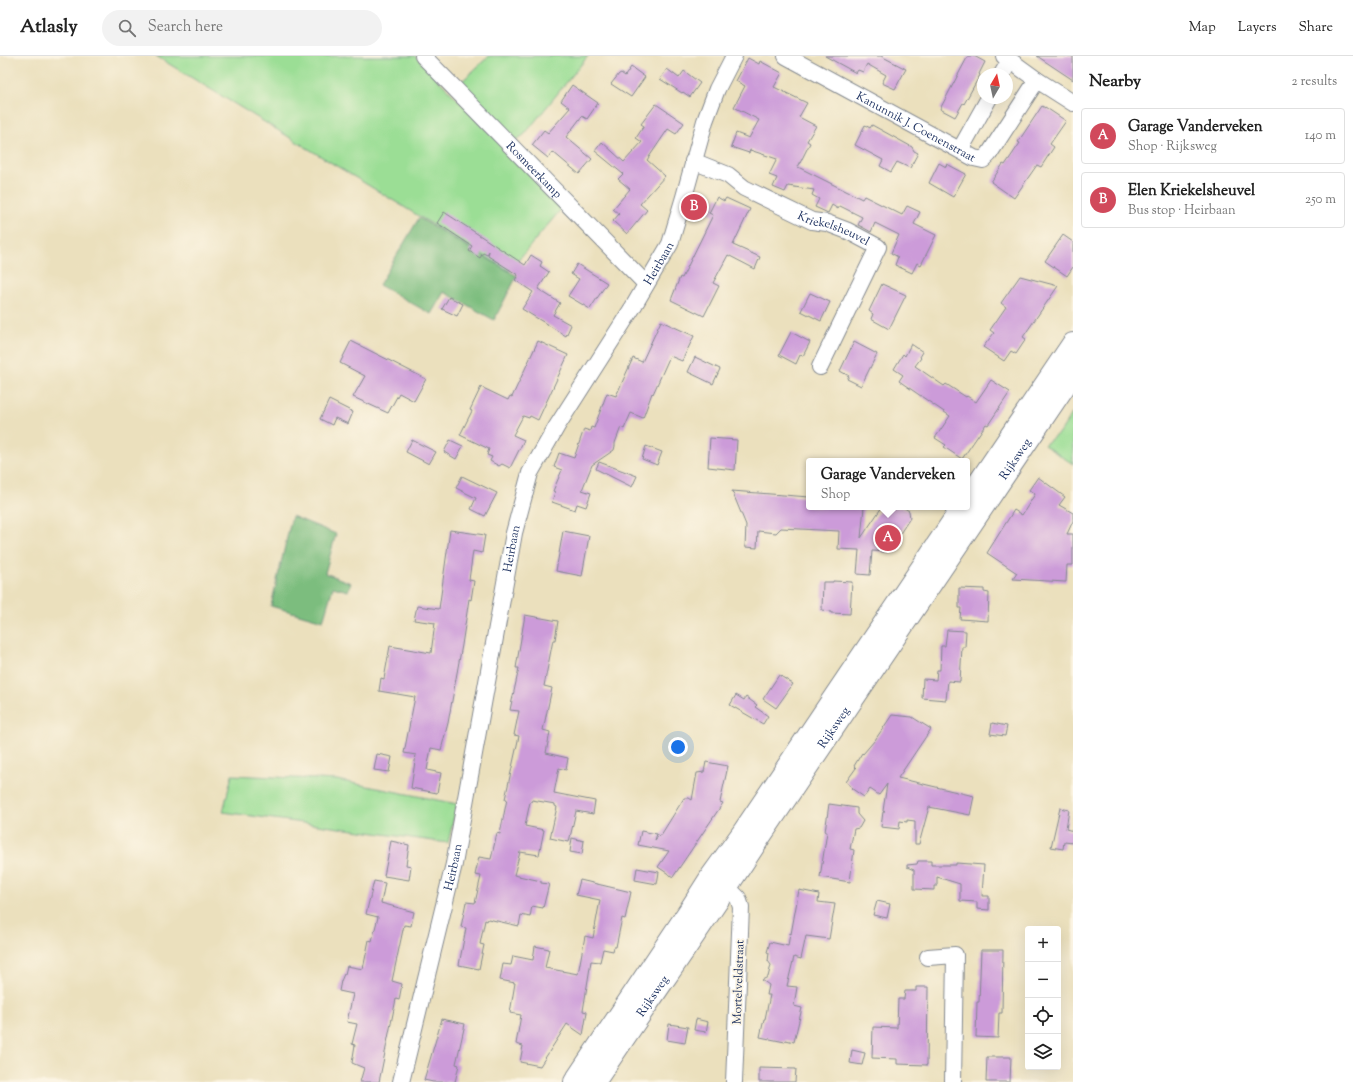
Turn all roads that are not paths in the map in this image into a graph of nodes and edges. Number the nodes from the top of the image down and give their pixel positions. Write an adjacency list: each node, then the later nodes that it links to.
1 (423, 56): 10 (street, Rosmeerkamp)
2 (734, 56): 9 (street, Heirbaan)
3 (786, 56): 8 (street, Kanunnik J. Coenenstraat)
4 (1005, 64): 5 (street)
5 (1037, 80): 6 (street); 8 (street, Kanunnik J. Coenenstraat)
6 (1073, 103)
7 (986, 104): 8 (street, Kanunnik J. Coenenstraat)
8 (960, 150)
9 (693, 161): 10 (street, Heirbaan); 12 (street, Kriekelsheuvel)
10 (646, 284): 18 (street, Heirbaan)
11 (1073, 344): 14 (main road, Rijksweg)
12 (820, 367)
13 (1073, 374): 16 (main road, Rijksweg)
14 (970, 497)
15 (961, 510): 19 (main road, Rijksweg)
16 (727, 887): 20 (main road, Rijksweg); 21 (street, Mortelveldstraat)
17 (928, 957): 22 (street)
18 (400, 1082)
19 (575, 1082)
20 (594, 1082)
21 (734, 1082)
22 (953, 1082)

